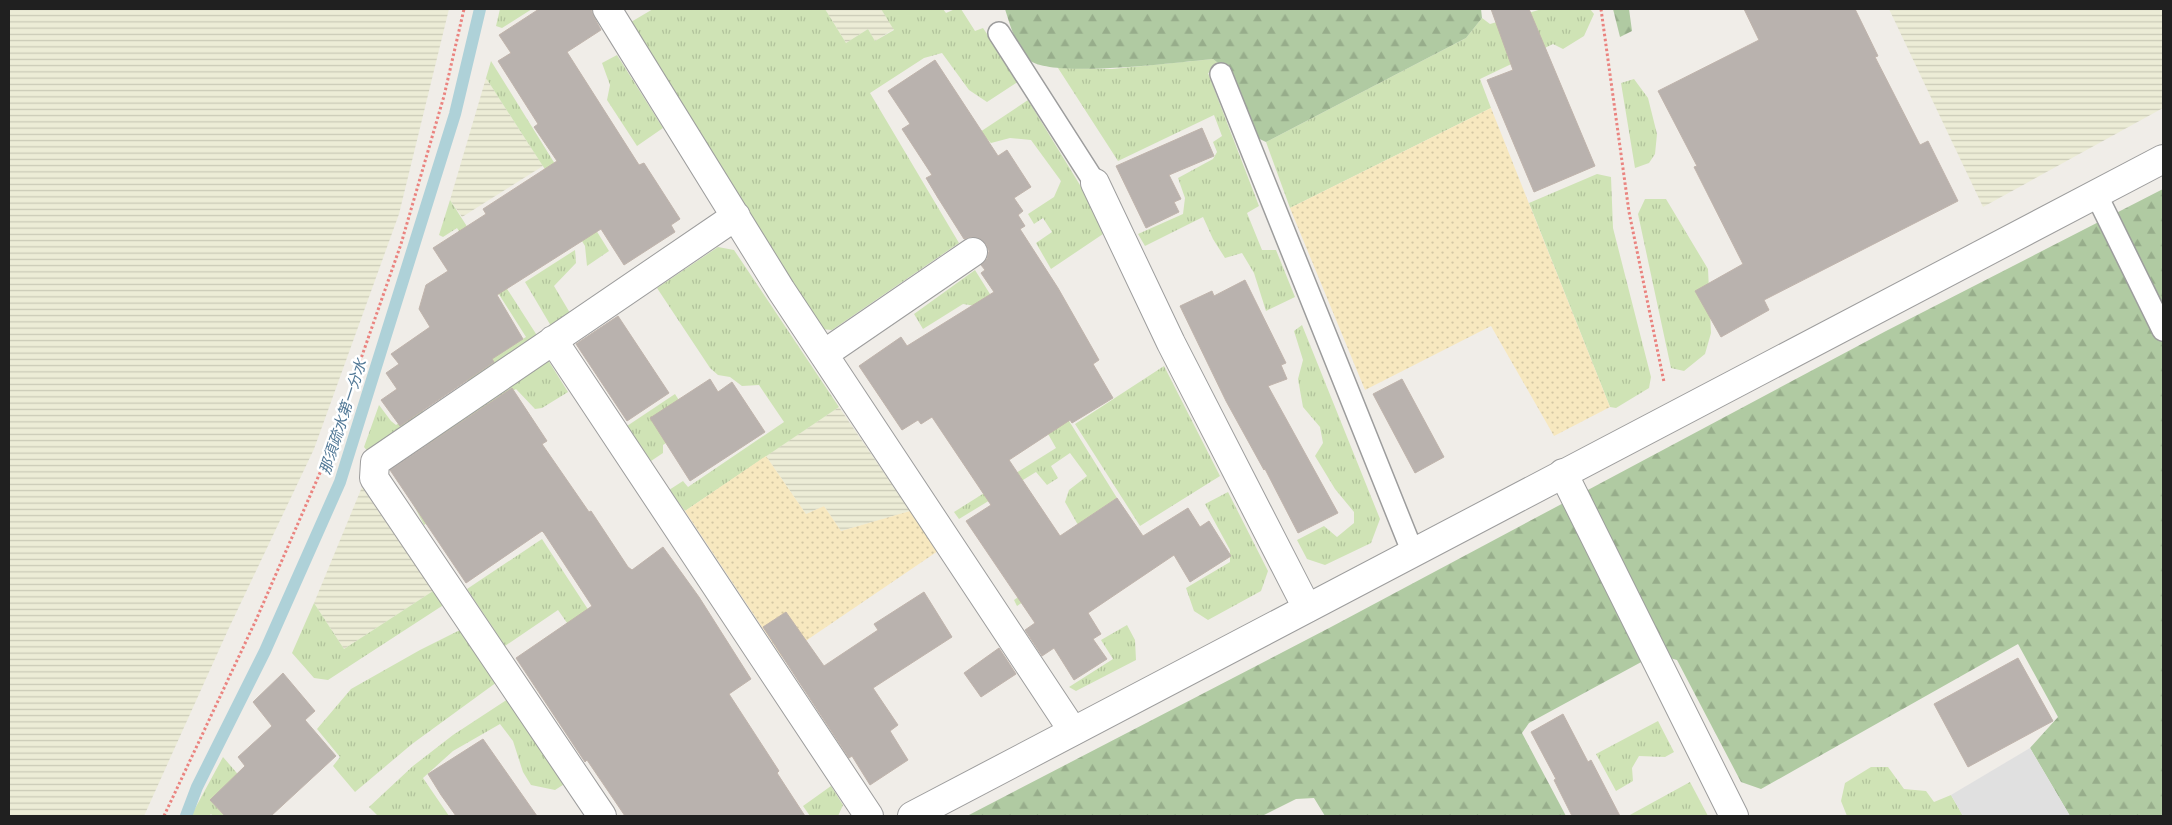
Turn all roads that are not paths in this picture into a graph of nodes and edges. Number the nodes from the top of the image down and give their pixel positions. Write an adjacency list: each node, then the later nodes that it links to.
1 (607, 9): 7 (street)
2 (999, 32): 5 (lane)
3 (1220, 74): 13 (lane)
4 (2163, 159): 6 (street)
5 (1095, 184): 14 (street)
6 (2096, 194): 9 (lane); 12 (street)
7 (736, 216): 10 (street); 11 (street)
8 (973, 252): 11 (street)
9 (2163, 330)
10 (553, 340): 17 (street); 18 (street)
11 (824, 354): 15 (street)
12 (1563, 473): 13 (street); 19 (street)
13 (1413, 552): 14 (street)
14 (1307, 608): 15 (street)
15 (1073, 731): 16 (street)
16 (921, 814)
17 (602, 816)
18 (869, 816)
19 (1734, 816)

